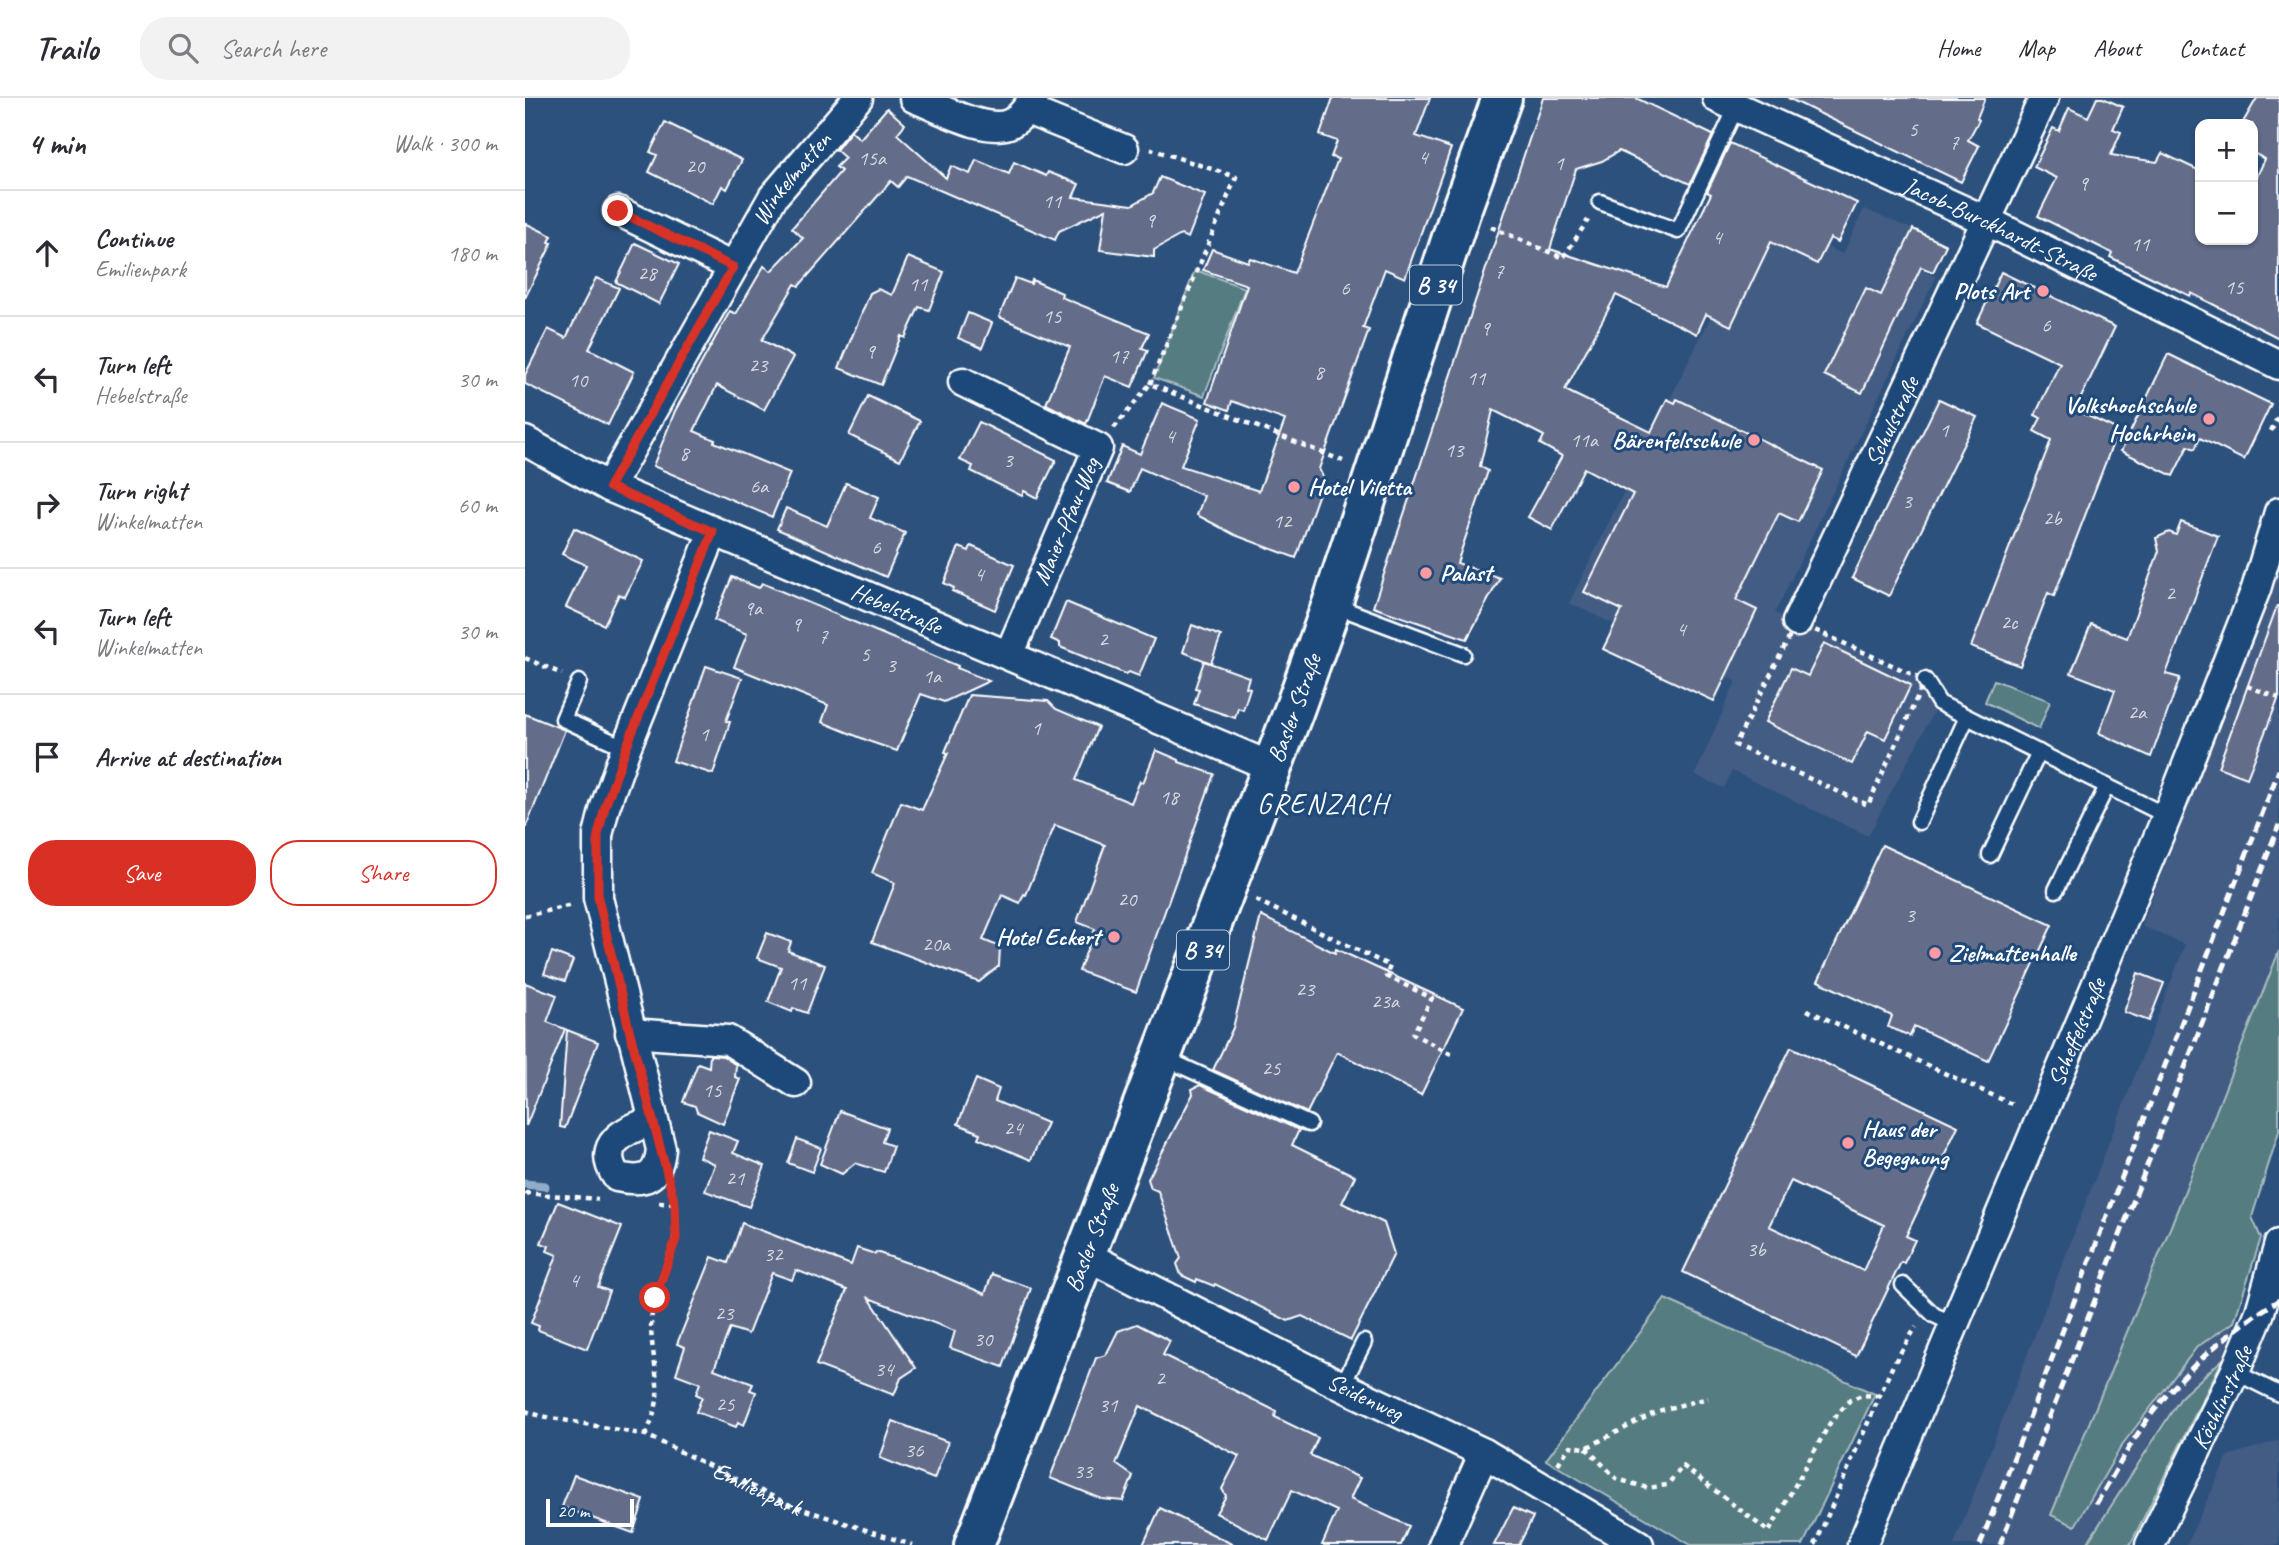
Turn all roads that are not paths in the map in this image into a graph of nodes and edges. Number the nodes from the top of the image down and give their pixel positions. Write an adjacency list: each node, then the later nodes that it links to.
1 (857, 98): 11 (street, Winkelmatten)
2 (914, 98): 6 (street)
3 (1502, 98): 18 (main road, Basler Straße / B 34)
4 (2044, 98): 10 (street, Schulstraße)
5 (1726, 103): 8 (lane); 10 (street, Jacob-Burckhardt-Straße)
6 (1030, 104): 7 (street)
7 (1124, 149)
8 (1600, 202)
9 (618, 211): 11 (street)
10 (1987, 221): 12 (street, Jacob-Burckhardt-Straße); 19 (street, Schulstraße)
11 (733, 267): 15 (street, Winkelmatten)
12 (2279, 365)
13 (963, 382): 21 (street, Maier-Pfau-Weg)
14 (525, 441): 15 (street, Hebelstraße)
15 (609, 487): 17 (street, Hebelstraße)
16 (2279, 512): 29 (street, Scheffelstraße)
17 (713, 532): 21 (street, Hebelstraße); 25 (street)
18 (1332, 604): 20 (lane); 27 (main road, Basler Straße / B 34)
19 (1797, 622)
20 (1462, 654)
21 (1009, 655): 27 (street, Hebelstraße)
22 (1925, 680): 24 (lane)
23 (579, 682): 25 (lane)
24 (1967, 717): 26 (lane); 30 (lane)
25 (626, 748): 33 (street)
26 (2039, 752): 28 (lane); 31 (lane)
27 (1272, 767): 34 (main road, Basler Straße / B 34)
28 (2107, 786): 29 (lane); 32 (lane)
29 (2167, 816): 41 (street, Scheffelstraße)
30 (1919, 822)
31 (1990, 855)
32 (2056, 890)
33 (630, 1033): 35 (street); 36 (street)
34 (1163, 1057): 37 (lane); 39 (main road, Basler Straße / B 34)
35 (796, 1083)
36 (653, 1121): 36 (street)
37 (1309, 1124)
38 (2279, 1244): 43 (street, Köchlinstraße)
39 (1087, 1256): 44 (street, Seidenweg); 47 (main road, Basler Straße / B 34)
40 (1903, 1285): 41 (lane)
41 (1945, 1320): 50 (street, Scheffelstraße)
42 (1364, 1342): 44 (lane)
43 (2235, 1372): 45 (lane); 51 (street, Köchlinstraße)
44 (1342, 1386): 46 (street, Seidenweg)
45 (2279, 1394)
46 (1484, 1453): 48 (street); 49 (street, Seidenweg)
47 (974, 1545)
48 (1443, 1545)
49 (1639, 1545)
50 (1862, 1545)
51 (2150, 1545)

